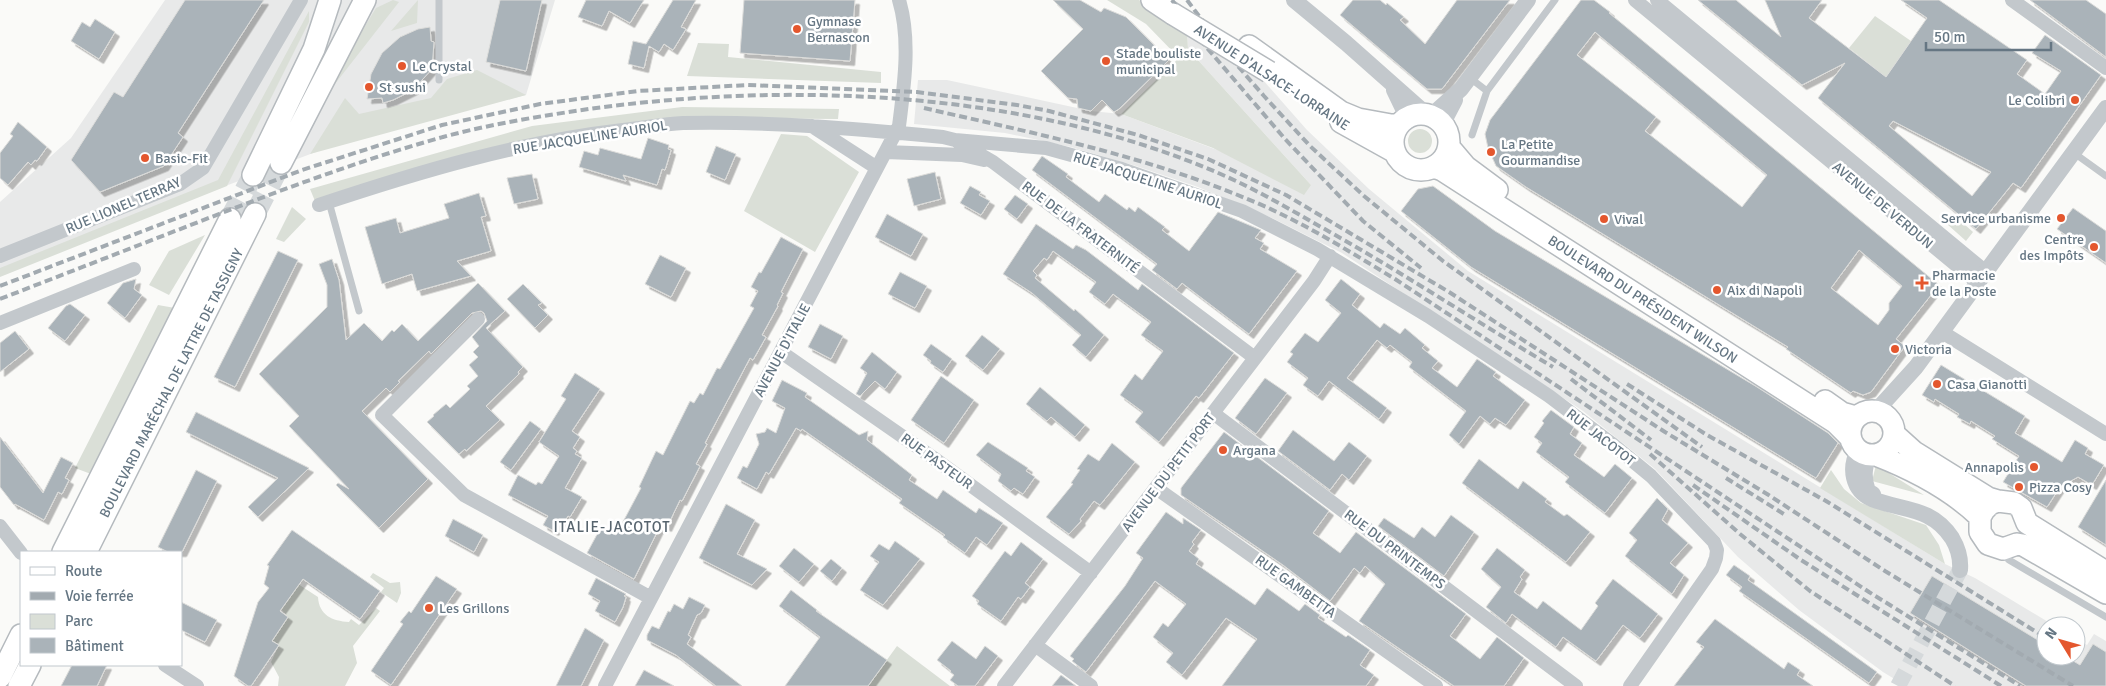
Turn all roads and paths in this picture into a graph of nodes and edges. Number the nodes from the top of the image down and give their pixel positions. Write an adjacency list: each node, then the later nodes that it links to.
1 (302, 0): 39 (street, RUE LIONEL TERRAY)
2 (330, 0): 34 (main road)
3 (365, 0): 31 (main road)
4 (439, 0): 15 (lane)
5 (899, 0): 23 (street, AVENUE D'ITALIE)
6 (1152, 0): 13 (main road, AVENUE D'ALSACE-LORRAINE)
7 (1294, 0): 20 (street)
8 (1528, 0): 16 (street)
9 (1555, 0): 17 (lane)
10 (1635, 0): 22 (street, AVENUE DE VERDUN)
11 (1657, 0): 18 (street, AVENUE DE VERDUN)
12 (2012, 0): 14 (street)
13 (1176, 7): 20 (main road, AVENUE D'ALSACE-LORRAINE); 28 (main road, AVENUE D'ALSACE-LORRAINE, bridge)
14 (2106, 68)
15 (439, 80)
16 (1465, 83): 17 (lane); 20 (street)
17 (1486, 91): 24 (lane)
18 (1798, 116): 22 (street); 42 (street, AVENUE DE VERDUN)
19 (2103, 117): 29 (street)
20 (1421, 119): 26 (main road); 28 (main road)
21 (809, 125): 23 (street, RUE JACQUELINE AURIOL); 33 (street); 36 (street, RUE JACQUELINE AURIOL)
22 (1789, 128): 42 (street, AVENUE DE VERDUN)
23 (895, 133): 25 (street, RUE JACQUELINE AURIOL); 27 (street, AVENUE D'ITALIE)
24 (1472, 135)
25 (955, 140): 30 (street, RUE JACQUELINE AURIOL); 40 (street, RUE JACQUELINE AURIOL)
26 (1449, 147): 32 (main road); 50 (main road, BOULEVARD DU PRÉSIDENT WILSON)
27 (886, 152): 30 (street, RUE DE LA FRATERNITÉ); 33 (street, AVENUE D'ITALIE)
28 (1395, 152): 32 (main road)
29 (2073, 153): 35 (lane); 42 (street)
30 (993, 162): 48 (street, RUE DE LA FRATERNITÉ)
31 (281, 163)
32 (1434, 167): 50 (main road, BOULEVARD DU PRÉSIDENT WILSON)
33 (877, 168): 47 (street, AVENUE D'ITALIE)
34 (253, 175)
35 (2106, 176)
36 (324, 203): 43 (lane)
37 (255, 214): 58 (main road, BOULEVARD MARÉCHAL DE LATTRE DE TASSIGNY)
38 (230, 219): 57 (main road, BOULEVARD MARÉCHAL DE LATTRE DE TASSIGNY)
39 (0, 256)
40 (1330, 256): 48 (street, AVENUE DU PETIT PORT); 78 (street, RUE JACOTOT)
41 (134, 269): 45 (street)
42 (1982, 277): 46 (street)
43 (360, 311)
44 (478, 319): 64 (street)
45 (0, 323)
46 (1942, 332): 50 (street); 51 (street)
47 (781, 352): 62 (street, RUE PASTEUR); 64 (street, AVENUE D'ITALIE)
48 (1255, 358): 49 (street, AVENUE DU PETIT PORT)
49 (1213, 413): 52 (street, AVENUE DU PETIT PORT); 77 (street, RUE DU PRINTEMPS)
50 (1871, 434): 53 (main road, BOULEVARD DU PRÉSIDENT WILSON); 54 (main road, BOULEVARD DU PRÉSIDENT WILSON); 60 (street)
51 (2106, 434)
52 (1156, 488): 62 (street, AVENUE DU PETIT PORT); 76 (street, RUE GAMBETTA)
53 (1998, 501): 54 (main road); 61 (main road, BOULEVARD DU PRÉSIDENT WILSON)
54 (1980, 517): 56 (main road)
55 (0, 526): 59 (street)
56 (2008, 546): 63 (main road); 65 (lane)
57 (64, 551)
58 (86, 551)
59 (20, 552)
60 (1960, 570)
61 (2106, 572)
62 (1091, 573): 67 (street, AVENUE DU PETIT PORT)
63 (2106, 593)
64 (651, 598): 73 (street, AVENUE D'ITALIE)
65 (2106, 617)
66 (20, 637): 70 (main road)
67 (1035, 645): 74 (street, AVENUE DU PETIT PORT); 75 (street)
68 (29, 666): 71 (main road)
69 (166, 666): 72 (street)
70 (0, 677)
71 (19, 686)
72 (197, 686)
73 (605, 686)
74 (1004, 686)
75 (1091, 686)
76 (1436, 686)
77 (1576, 686)
78 (1630, 686)

